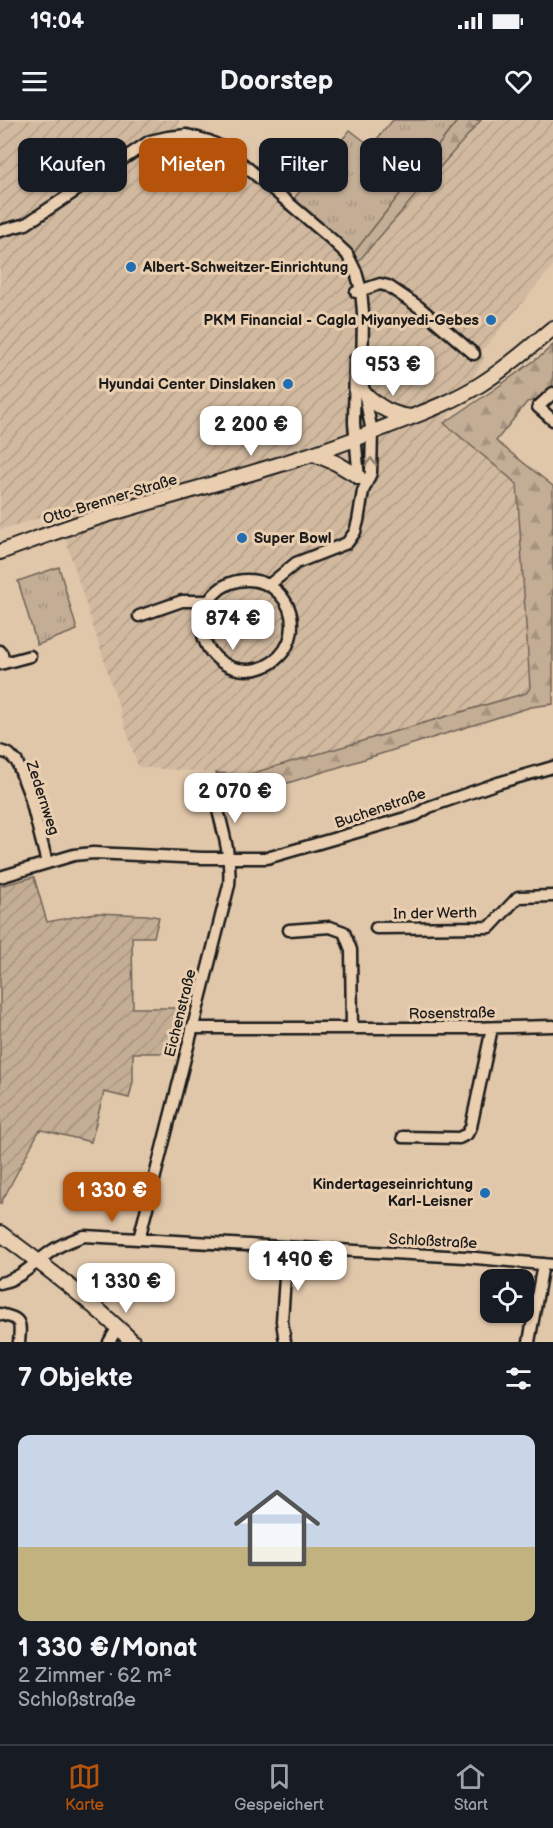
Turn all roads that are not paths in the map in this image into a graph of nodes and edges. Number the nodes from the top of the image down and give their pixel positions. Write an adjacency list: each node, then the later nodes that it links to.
1 (0, 231): 2 (street)
2 (358, 291): 4 (street); 6 (street); 10 (street)
3 (553, 328): 7 (main road, Otto-Brenner-Straße)
4 (474, 354)
5 (553, 393): 8 (street)
6 (366, 395): 7 (main road); 9 (street)
7 (412, 417): 9 (main road, Otto-Brenner-Straße)
8 (553, 420)
9 (372, 432): 10 (main road, Otto-Brenner-Straße); 13 (street, one-way to 9)
10 (356, 439): 11 (main road, Otto-Brenner-Straße); 12 (street)
11 (314, 454): 12 (main road); 14 (main road, Otto-Brenner-Straße)
12 (358, 476): 13 (street)
13 (363, 491): 15 (street)
14 (0, 552)
15 (269, 585): 16 (street); 16 (street)
16 (208, 601): 17 (street)
17 (139, 616)
18 (0, 651): 20 (street)
19 (30, 656): 20 (street)
20 (2, 664)
21 (0, 751): 25 (street, Zedernweg)
22 (553, 767): 24 (street, Buchenstraße)
23 (214, 795): 24 (street, Eichenstraße)
24 (229, 859): 25 (street, Buchenstraße); 31 (street, Eichenstraße)
25 (47, 863): 26 (street, Buchenstraße)
26 (0, 877)
27 (553, 896): 28 (street, In der Werth)
28 (376, 928)
29 (289, 930): 32 (street)
30 (553, 1026): 33 (street, Rosenstraße)
31 (191, 1028): 32 (street, Rosenstraße); 36 (street, Eichenstraße)
32 (352, 1028): 33 (street, Rosenstraße)
33 (492, 1028): 34 (street)
34 (403, 1137)
35 (0, 1233): 38 (main road)
36 (139, 1239): 37 (street, Schloßstraße); 38 (street, Schloßstraße)
37 (287, 1248): 39 (street, Schloßstraße); 46 (street)
38 (38, 1261): 40 (street, Schloßstraße); 42 (main road)
39 (548, 1265): 47 (street)
40 (0, 1283)
41 (0, 1314): 43 (street)
42 (118, 1328): 44 (street); 45 (main road)
43 (19, 1342)
44 (109, 1342)
45 (133, 1342)
46 (285, 1342)
47 (529, 1342)

